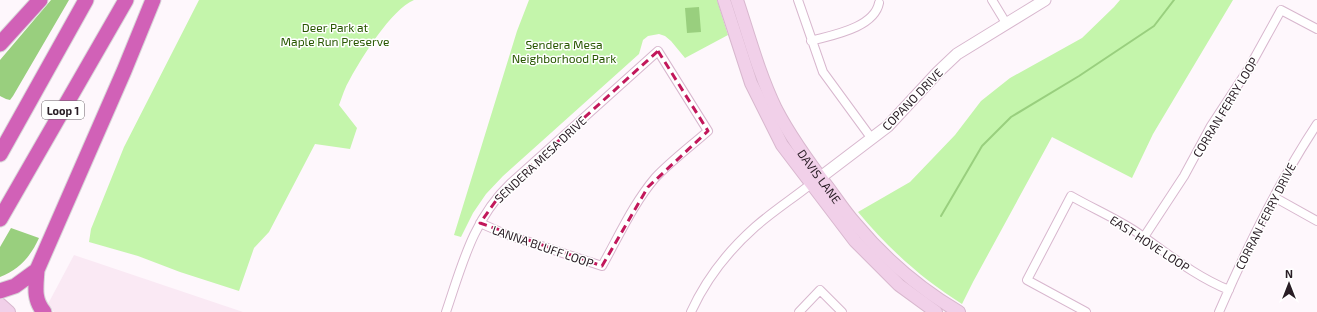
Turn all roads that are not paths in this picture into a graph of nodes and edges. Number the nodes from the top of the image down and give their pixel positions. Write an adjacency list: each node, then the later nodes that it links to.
1 (40, 0): 14 (highway)
2 (86, 0): 18 (highway, Loop 1)
3 (126, 0): 21 (highway, Loop 1)
4 (153, 0): 25 (highway)
5 (724, 0): 19 (main road, DAVIS LANE)
6 (737, 0): 19 (main road, DAVIS LANE)
7 (798, 0): 13 (street)
8 (992, 0): 11 (street)
9 (1045, 0): 11 (street, COPANO DRIVE)
10 (879, 3): 13 (street)
11 (1006, 23): 17 (street, COPANO DRIVE)
12 (1317, 29): 24 (street, CORRAN FERRY LOOP)
13 (811, 41): 17 (street)
14 (0, 44)
15 (658, 51): 23 (street, SENDERA MESA DRIVE); 23 (street, LANNA BLUFF LOOP)
16 (1317, 124): 20 (street, CORRAN FERRY DRIVE)
17 (872, 139): 19 (street, COPANO DRIVE)
18 (0, 154)
19 (815, 181): 32 (street, COPANO DRIVE); 35 (main road, DAVIS LANE); 36 (main road, DAVIS LANE)
20 (1274, 197): 22 (street); 26 (street, CORRAN FERRY DRIVE)
21 (0, 219)
22 (1317, 221)
23 (480, 223): 31 (street, SENDERA MESA DRIVE)
24 (1144, 237): 26 (street, EAST HOVE LOOP); 37 (street, EAST HOVE LOOP)
25 (37, 270): 27 (highway); 30 (highway)
26 (1229, 290): 38 (street, CORRAN FERRY DRIVE)
27 (0, 291)
28 (0, 304): 29 (main road)
29 (9, 312)
30 (44, 312)
31 (446, 312)
32 (691, 312)
33 (799, 312): 34 (street)
34 (842, 312)
35 (936, 312)
36 (958, 312)
37 (1086, 312)
38 (1220, 312)

